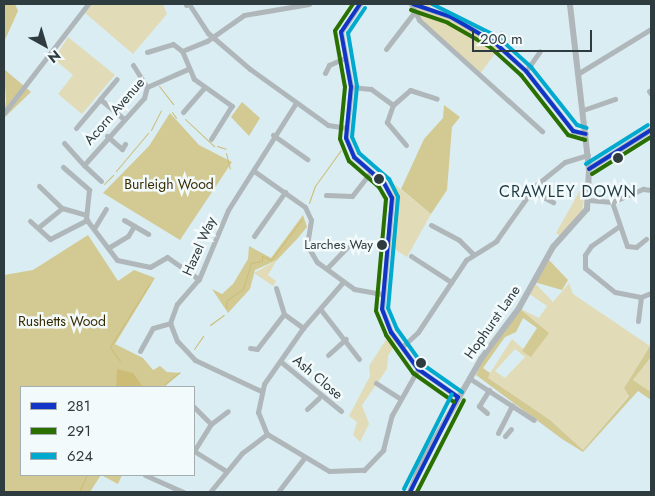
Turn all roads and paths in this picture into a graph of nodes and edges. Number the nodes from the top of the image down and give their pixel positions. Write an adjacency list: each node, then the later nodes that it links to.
1 (88, 4): 38 (street)
2 (309, 4): 9 (street)
3 (360, 4): 19 (street)
4 (412, 4): 7 (street); 10 (street)
5 (578, 4): 8 (street)
6 (186, 5): 13 (street)
7 (431, 6): 14 (street)
8 (570, 6): 24 (street)
9 (281, 7): 13 (street)
10 (413, 14): 15 (street); 43 (street)
11 (651, 29): 24 (street)
12 (501, 34): 14 (street)
13 (213, 36): 17 (street); 34 (street)
14 (494, 42): 23 (street)
15 (386, 49)
16 (540, 50): 23 (street)
17 (182, 51): 18 (street); 21 (street)
18 (150, 52)
19 (345, 58): 25 (street); 30 (street)
20 (133, 65): 28 (street)
21 (188, 69): 26 (street, Acorn Avenue); 29 (street)
22 (162, 71): 26 (street, Acorn Avenue)
23 (526, 71): 44 (street)
24 (579, 73): 37 (street)
25 (325, 74)
26 (166, 77): 28 (street, Acorn Avenue)
27 (117, 79): 31 (street)
28 (147, 87): 39 (street, Acorn Avenue)
29 (205, 87): 36 (street); 47 (street)
30 (351, 87): 35 (street); 41 (street)
31 (100, 99): 39 (street); 40 (street)
32 (437, 99): 35 (street)
33 (616, 99): 37 (street)
34 (296, 103): 41 (street); 45 (street, Hazel Way)
35 (393, 105): 49 (street)
36 (184, 109)
37 (584, 110): 44 (street)
38 (4, 113)
39 (122, 118): 46 (street, Acorn Avenue)
40 (76, 128)
41 (347, 128): 57 (street)
42 (651, 130): 55 (street)
43 (542, 131)
44 (586, 134): 51 (street)
45 (273, 135): 52 (street); 56 (street, Hazel Way)
46 (107, 136): 50 (street); 53 (street, Acorn Avenue)
47 (211, 139)
48 (64, 143): 53 (street, Acorn Avenue)
49 (406, 145)
50 (122, 149)
51 (588, 156): 55 (street); 61 (street)
52 (308, 159)
53 (84, 165): 58 (street, Acorn Avenue)
54 (63, 167): 69 (street)
55 (589, 169): 64 (street)
56 (254, 171): 62 (street); 85 (street, Hazel Way)
57 (371, 172): 63 (street); 90 (street)
58 (101, 181)
59 (39, 186): 67 (street)
60 (651, 190): 66 (street)
61 (532, 191): 65 (street); 82 (street)
62 (286, 192): 78 (street); 84 (street)
63 (326, 195)
64 (590, 200): 66 (street); 105 (street, Hophurst Lane)
65 (553, 202)
66 (612, 202): 76 (street)
67 (62, 208): 69 (street); 72 (street)
68 (106, 209): 75 (street)
69 (86, 217): 72 (street); 75 (street)
70 (124, 220): 73 (street)
71 (30, 221): 72 (street)
72 (40, 226)
73 (134, 226): 77 (street); 81 (street)
74 (431, 226): 82 (street)
75 (94, 227): 81 (street)
76 (618, 227): 79 (street); 91 (street)
77 (148, 234)
78 (254, 236)
79 (646, 239)
80 (348, 246): 84 (street)
81 (108, 248): 85 (street)
82 (473, 254): 87 (street)
83 (411, 256): 87 (street)
84 (326, 268): 86 (street)
85 (199, 280): 95 (street, Hazel Way)
86 (343, 282): 90 (street); 92 (street)
87 (451, 282): 98 (street)
88 (276, 288): 93 (street)
89 (651, 293): 91 (street)
90 (381, 294): 98 (street)
91 (641, 297): 94 (street)
92 (321, 310): 96 (street); 97 (street)
93 (284, 314): 96 (street); 99 (street)
94 (638, 321)
95 (170, 323): 100 (street); 108 (street)
96 (303, 328): 103 (street)
97 (346, 339): 101 (street); 102 (street)
98 (402, 347): 104 (street)
99 (250, 348)
100 (140, 351)
101 (328, 355)
102 (359, 359)
103 (280, 361): 108 (street); 110 (street, Ash Close)
104 (418, 368): 109 (street); 111 (street)
105 (469, 378): 107 (street); 109 (street, Hophurst Lane)
106 (376, 383): 111 (street)
107 (489, 390): 112 (street); 117 (street)
108 (261, 391): 123 (street)
109 (458, 396): 132 (street, Hophurst Lane)
110 (319, 398): 114 (street); 116 (street, Ash Close)
111 (399, 398): 126 (street)
112 (512, 405): 118 (street); 120 (street)
113 (195, 408): 119 (street)
114 (307, 409)
115 (228, 411): 119 (street)
116 (341, 411)
117 (487, 413)
118 (534, 420)
119 (211, 424): 124 (street)
120 (502, 428): 121 (street); 122 (street)
121 (508, 432)
122 (498, 433)
123 (266, 434): 126 (street); 127 (street)
124 (195, 449)
125 (195, 452): 127 (street)
126 (305, 457): 131 (street)
127 (226, 471): 130 (street)
128 (147, 476): 129 (street)
129 (184, 492)
130 (210, 492)
131 (278, 492)
132 (410, 492)

